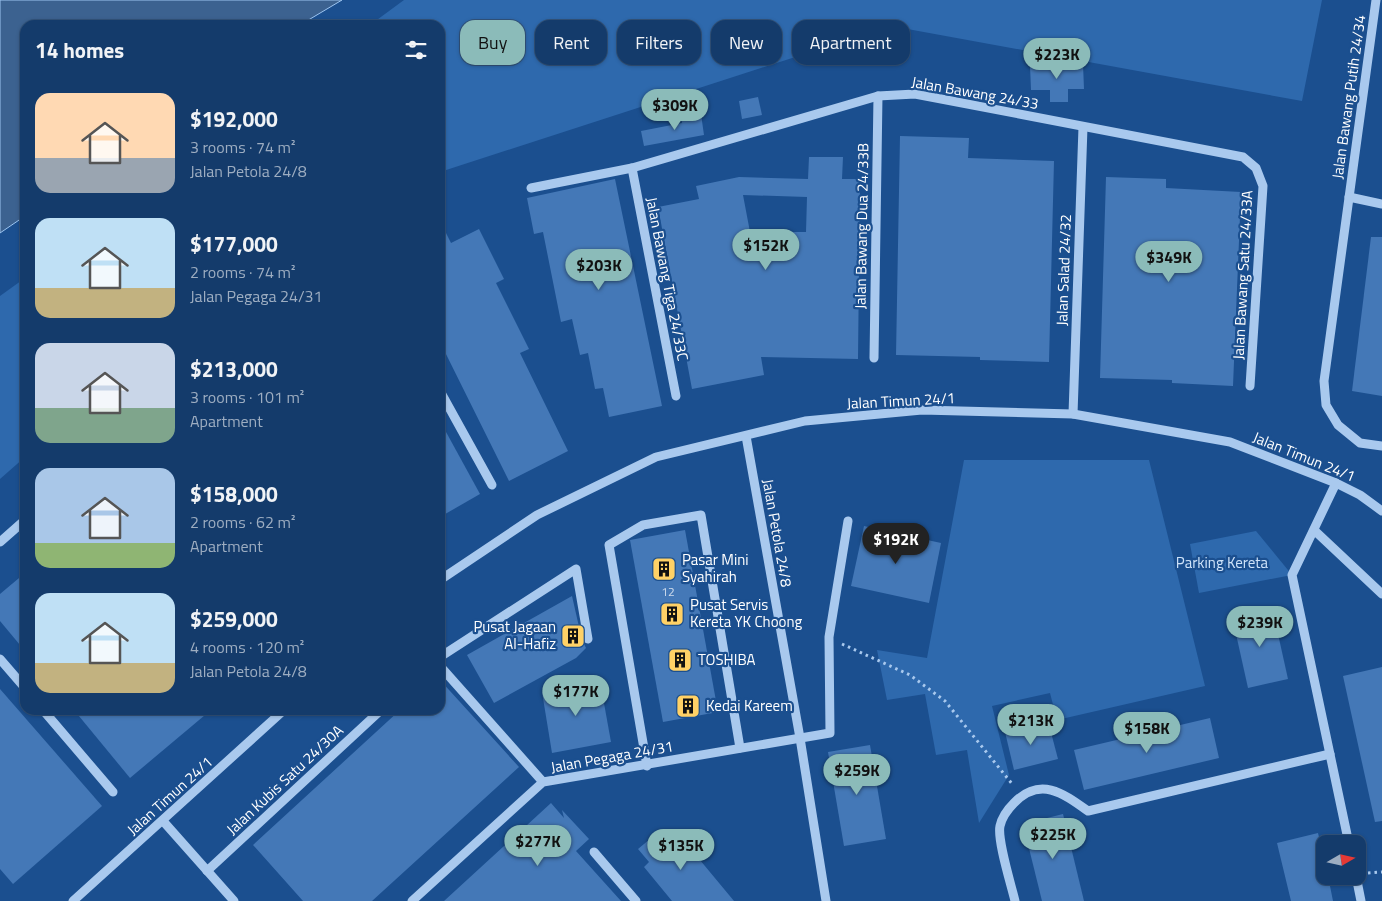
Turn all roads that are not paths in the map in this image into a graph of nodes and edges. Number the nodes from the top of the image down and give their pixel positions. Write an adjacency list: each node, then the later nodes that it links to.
1 (1376, 0): 7 (street, Jalan Bawang Putih 24/34)
2 (878, 96): 3 (street, Jalan Bawang 24/33); 4 (street, Jalan Bawang 24/33); 9 (street, Jalan Bawang Dua 24/33B)
3 (1083, 127): 5 (street, Jalan Bawang 24/33); 13 (street, Jalan Salad 24/32)
4 (632, 168): 6 (street, Jalan Bawang 24/33); 11 (street, Jalan Bawang Tiga 24/33C)
5 (1256, 168): 10 (street, Jalan Bawang Satu 24/33A)
6 (531, 188)
7 (1349, 198): 8 (street); 15 (street, Jalan Bawang Putih 24/34)
8 (1382, 204)
9 (874, 358)
10 (1250, 386)
11 (676, 396)
12 (445, 400): 17 (street)
13 (1073, 414): 14 (street, Jalan Timun 24/1); 16 (street, Jalan Timun 24/1)
14 (746, 436): 23 (street, Jalan Timun 24/1); 33 (street, Jalan Petola 24/8)
15 (1382, 446)
16 (1336, 483): 18 (street, Jalan Timun 24/1); 21 (street)
17 (492, 485)
18 (1382, 511)
19 (848, 521): 33 (street, Jalan Pegaga 24/31)
20 (20, 524): 22 (street)
21 (1314, 530): 24 (street); 35 (street)
22 (0, 542)
23 (445, 577)
24 (1382, 594)
25 (588, 639): 26 (street)
26 (445, 654)
27 (0, 659): 29 (street)
28 (445, 672): 37 (street)
29 (20, 682)
30 (47, 715): 38 (street)
31 (279, 715): 39 (street, Jalan Timun 24/1)
32 (376, 715): 42 (street, Jalan Kubis Satu 24/30A)
33 (800, 738): 34 (street, Jalan Pegaga 24/31); 48 (street, Jalan Petola 24/8)
34 (740, 748): 36 (street, Jalan Pegaga 24/31); 36 (street)
35 (1330, 754): 40 (street); 49 (street)
36 (647, 766): 37 (street, Jalan Pegaga 24/31)
37 (543, 782): 46 (street, Jalan Pegaga 24/31)
38 (113, 792)
39 (163, 821): 42 (street); 44 (street, Jalan Timun 24/1)
40 (1347, 835)
41 (594, 852): 47 (street)
42 (207, 870): 45 (street)
43 (1358, 885): 50 (street)
44 (73, 901)
45 (234, 901)
46 (412, 901)
47 (636, 901)
48 (826, 901)
49 (1015, 901)
50 (1361, 901)

